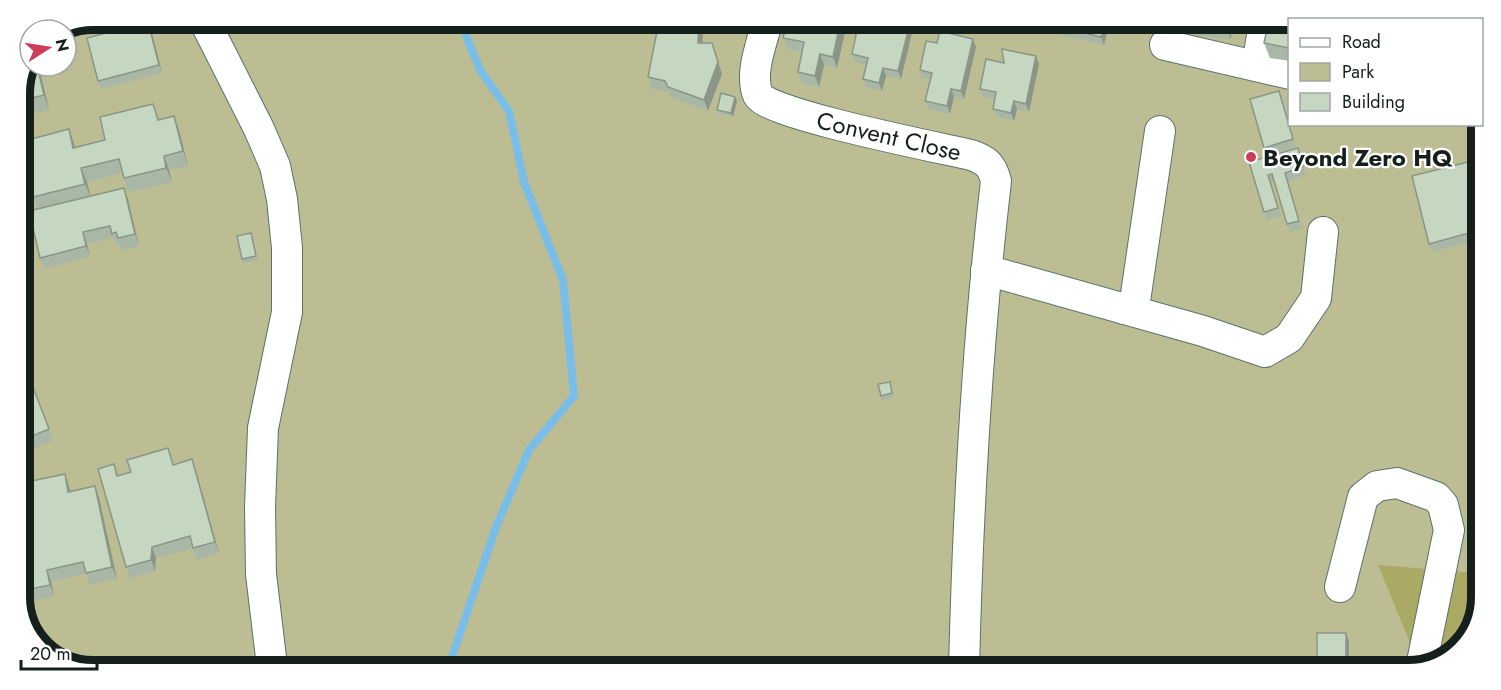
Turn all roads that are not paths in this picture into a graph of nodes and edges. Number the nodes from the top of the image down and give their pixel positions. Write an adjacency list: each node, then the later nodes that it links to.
1 (209, 30): 13 (street)
2 (765, 30): 9 (street, Convent Close)
3 (1263, 30): 5 (street)
4 (1165, 45): 5 (street)
5 (1257, 65): 6 (street)
6 (1288, 73)
7 (1160, 131): 10 (street)
8 (1323, 232): 10 (street)
9 (986, 270): 10 (street); 14 (street, Convent Close)
10 (1124, 309)
11 (1340, 587): 12 (street)
12 (1423, 658)
13 (271, 660)
14 (964, 660)

